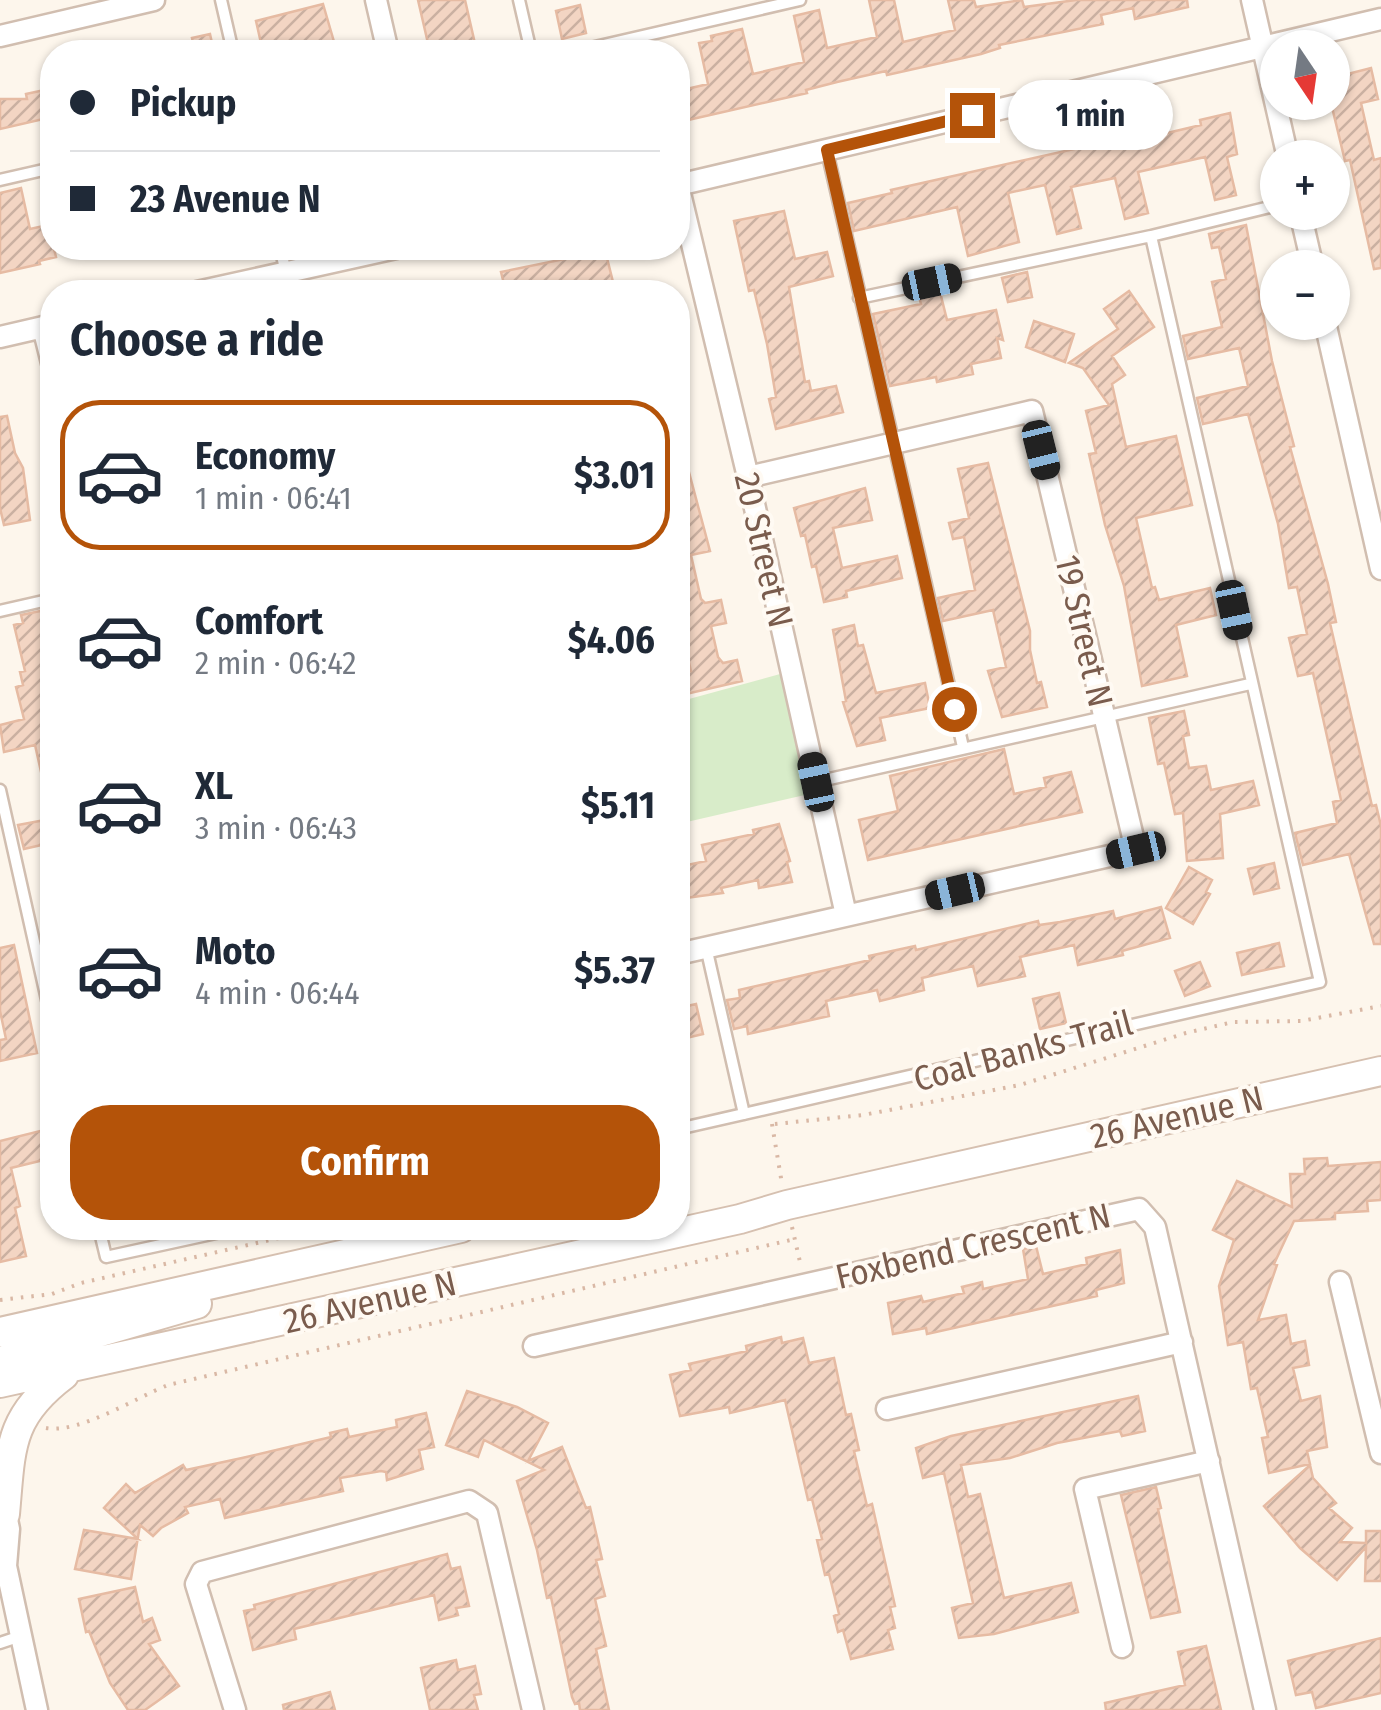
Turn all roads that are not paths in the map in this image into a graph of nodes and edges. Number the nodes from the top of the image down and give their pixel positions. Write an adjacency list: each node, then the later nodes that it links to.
1 (154, 0): 10 (street)
2 (221, 0): 11 (lane)
3 (376, 0): 12 (street)
4 (519, 0): 13 (lane)
5 (800, 0): 14 (lane)
6 (1252, 0): 9 (street)
7 (1381, 19): 8 (street)
8 (1333, 30)
9 (1260, 33)
10 (0, 36)
11 (230, 40)
12 (385, 40)
13 (529, 40)
14 (625, 40)
15 (1260, 47): 16 (street)
16 (827, 150): 19 (street); 27 (lane)
17 (40, 171): 18 (lane)
18 (0, 180)
19 (690, 182)
20 (1260, 209): 22 (lane)
21 (690, 235): 32 (street, 20 Street N)
22 (1151, 236): 27 (lane); 36 (lane)
23 (283, 260): 25 (lane)
24 (341, 260): 25 (street)
25 (286, 272): 26 (street)
26 (250, 280)
27 (859, 298): 31 (lane)
28 (40, 328): 29 (street)
29 (0, 336)
30 (1329, 340): 33 (street)
31 (892, 444): 32 (street); 37 (street, 19 Street N); 38 (lane)
32 (748, 477): 39 (street, 20 Street N)
33 (1381, 569)
34 (40, 602): 35 (lane)
35 (0, 612)
36 (1250, 684): 37 (lane); 46 (lane)
37 (1104, 718): 38 (lane); 41 (street, 19 Street N)
38 (964, 747): 39 (lane)
39 (816, 782): 41 (street, 20 Street N)
40 (0, 790): 44 (lane)
41 (846, 915): 42 (street)
42 (706, 947): 43 (street); 46 (lane)
43 (690, 951)
44 (40, 968)
45 (1381, 1071): 48 (main road, 26 Avenue N)
46 (744, 1114): 47 (lane)
47 (690, 1126)
48 (740, 1219): 49 (main road, 26 Avenue N); 50 (main road, 26 Avenue N)
49 (690, 1220)
50 (690, 1230)
51 (102, 1240): 52 (lane)
52 (186, 1240)
53 (406, 1240): 55 (main road, 26 Avenue N)
54 (646, 1240): 61 (main road, 26 Avenue N)
55 (300, 1263): 57 (main road, 26 Avenue N); 60 (main road)
56 (1340, 1282): 64 (street)
57 (0, 1332)
58 (1182, 1342): 59 (street, Foxbend Crescent N); 63 (street); 65 (street, Foxbend Crescent N)
59 (534, 1346)
60 (0, 1361)
61 (74, 1368): 62 (main road, 26 Avenue N); 66 (main road)
62 (0, 1383)
63 (887, 1409)
64 (1381, 1453)
65 (1210, 1461): 70 (street); 74 (street, Foxbend Crescent N)
66 (3, 1502): 67 (street)
67 (3, 1561): 68 (street)
68 (22, 1636): 69 (lane); 71 (street)
69 (0, 1643)
70 (1122, 1647)
71 (37, 1710)
72 (235, 1710): 73 (street)
73 (533, 1710)
74 (1266, 1710)

